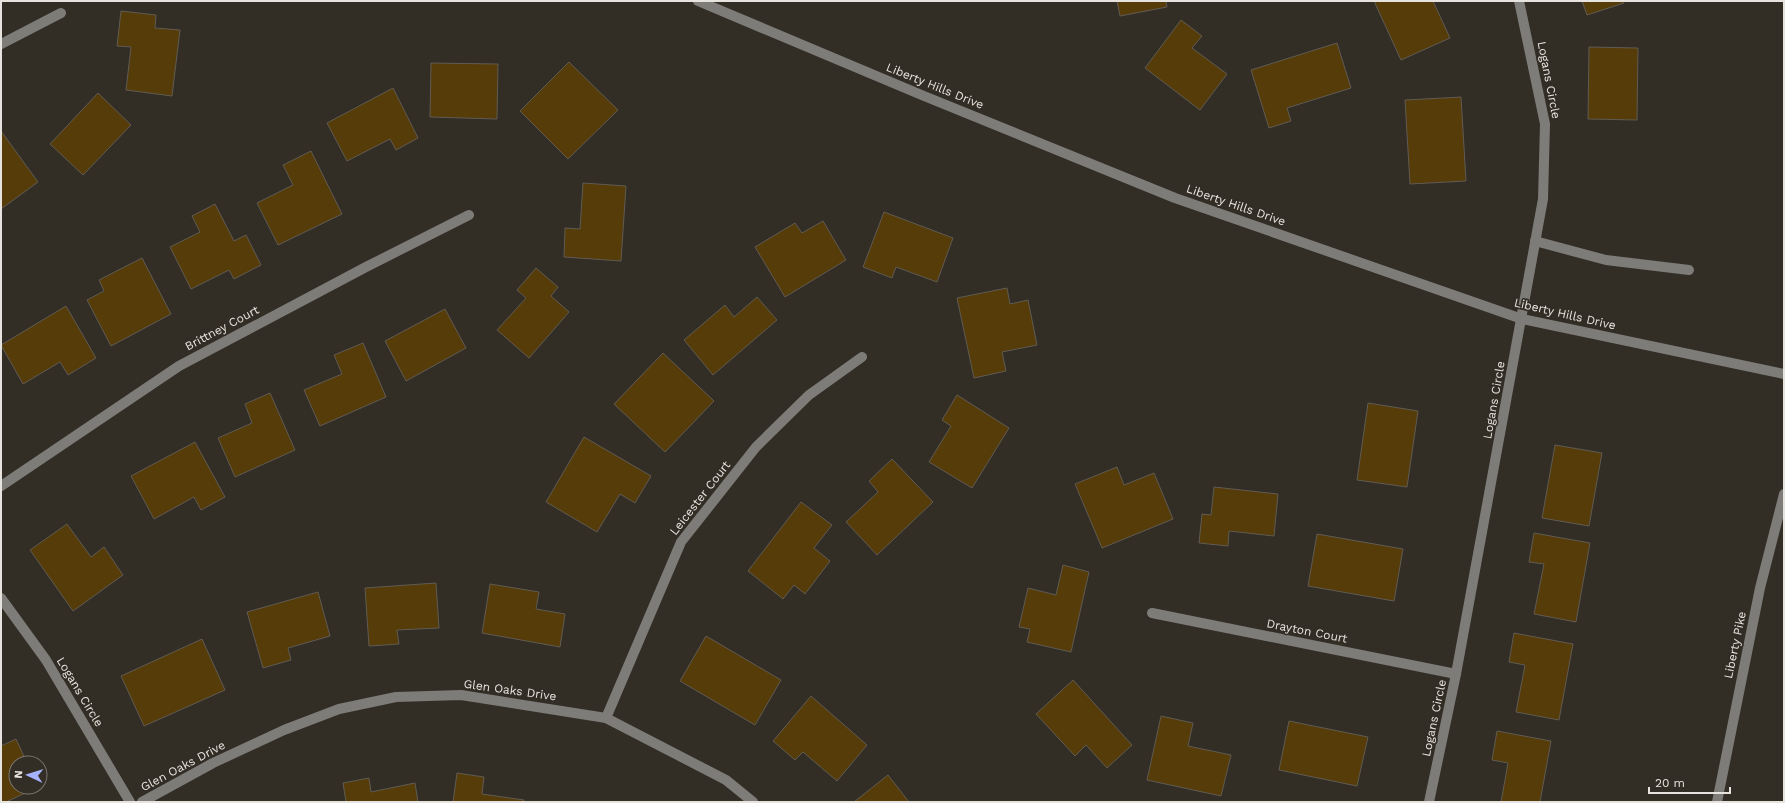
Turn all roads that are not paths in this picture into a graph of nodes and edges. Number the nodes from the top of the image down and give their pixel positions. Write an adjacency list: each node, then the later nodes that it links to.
1 (698, 1): 8 (street, Liberty Hills Drive)
2 (1519, 1): 6 (street, Logans Circle)
3 (60, 13): 4 (street)
4 (1, 44)
5 (469, 215): 11 (street, Brittney Court)
6 (1536, 241): 7 (street); 8 (street, Logans Circle)
7 (1689, 270)
8 (1522, 319): 10 (street, Liberty Hills Drive); 15 (street, Logans Circle)
9 (862, 357): 16 (street, Leicester Court)
10 (1784, 374)
11 (1, 486)
12 (1784, 494): 21 (street, Liberty Pike)
13 (1, 598): 17 (street, Logans Circle)
14 (1152, 612): 15 (street, Drayton Court)
15 (1456, 674): 20 (street, Logans Circle)
16 (606, 718): 18 (street, Glen Oaks Drive); 19 (street, Glen Oaks Drive)
17 (130, 802)
18 (142, 802)
19 (752, 802)
20 (1429, 802)
21 (1717, 802)

